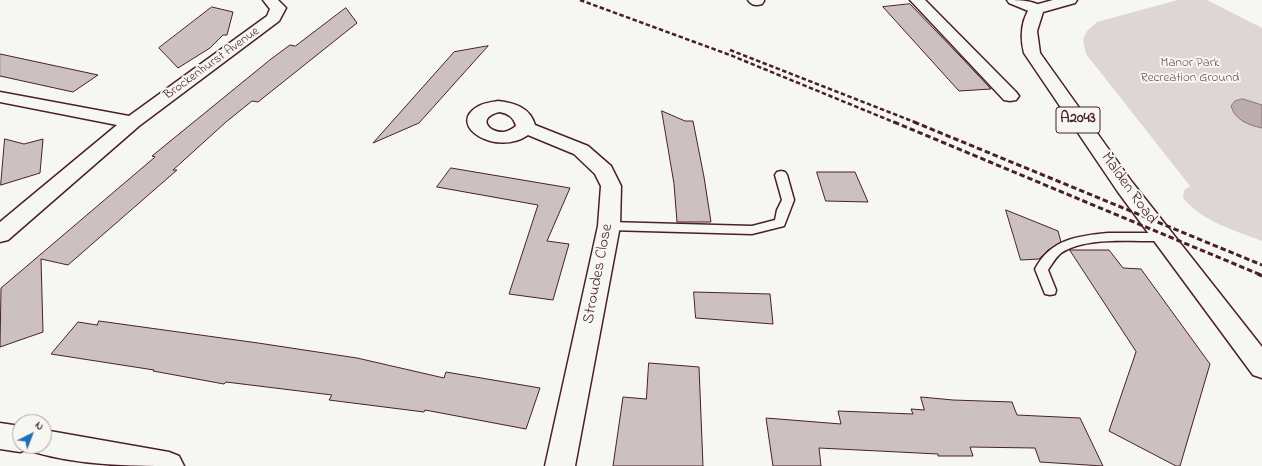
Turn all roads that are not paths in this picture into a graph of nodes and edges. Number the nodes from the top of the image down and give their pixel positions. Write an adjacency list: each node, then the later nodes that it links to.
1 (270, 0): 8 (street, Brockenhurst Avenue)
2 (917, 0): 6 (street)
3 (1014, 0): 5 (street)
4 (1070, 0): 5 (street)
5 (1036, 9): 13 (street, Malden Road / A2043)
6 (1010, 96)
7 (0, 97): 8 (street)
8 (132, 122): 12 (street, Brockenhurst Avenue)
9 (526, 128): 11 (street, Stroudes Close)
10 (780, 175): 11 (lane)
11 (609, 226): 20 (street, Stroudes Close)
12 (0, 234)
13 (1164, 238): 14 (lane); 15 (street, Malden Road / A2043)
14 (1050, 290)
15 (1262, 367)
16 (0, 436): 17 (street)
17 (12, 438)
18 (52, 445): 19 (street)
19 (169, 466)
20 (560, 466)

